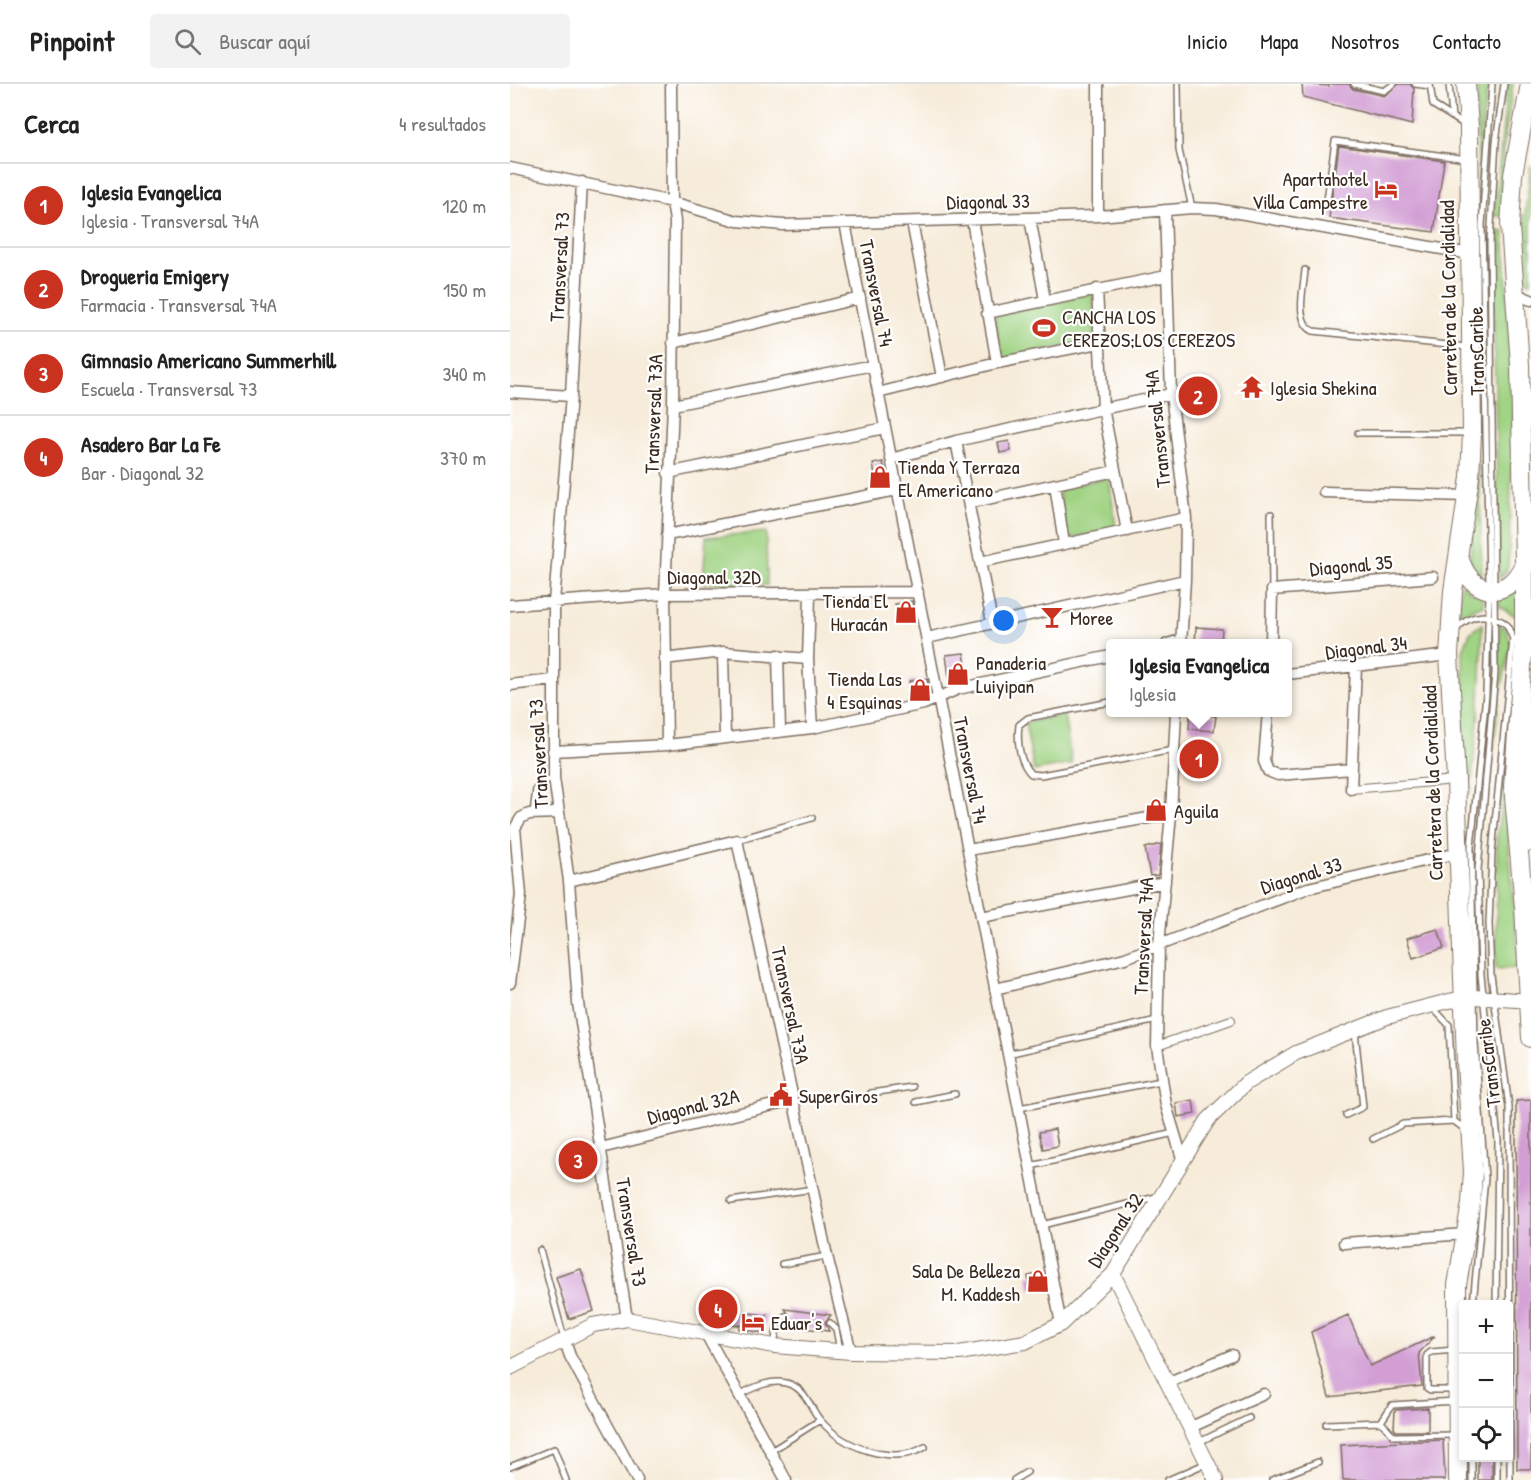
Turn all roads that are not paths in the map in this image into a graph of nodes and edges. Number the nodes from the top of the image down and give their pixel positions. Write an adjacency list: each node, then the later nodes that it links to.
1 (671, 84): 21 (street, Transversal 73A)
2 (1098, 84): 24 (street)
3 (1178, 84): 22 (lane)
4 (1354, 84): 5 (lane)
5 (1394, 84)
6 (1415, 84): 13 (lane)
7 (1449, 84): 14 (lane)
8 (1466, 84): 15 (highway, Carretera de la Cordialidad)
9 (1492, 84): 74 (lane, TransCaribe)
10 (1504, 84): 74 (lane, TransCaribe)
11 (1518, 84): 18 (highway)
12 (1530, 84): 18 (highway)
13 (1430, 85): 14 (lane)
14 (1452, 117): 15 (lane)
15 (1469, 127): 16 (highway, Carretera de la Cordialidad)
16 (1469, 159): 20 (lane); 29 (highway, Carretera de la Cordialidad)
17 (510, 168): 19 (street, Diagonal 33)
18 (1513, 175): 33 (highway)
19 (582, 182): 21 (street, Diagonal 33); 47 (street, Transversal 73)
20 (1327, 200)
21 (672, 202): 28 (street, Diagonal 33); 38 (street, Transversal 73A)
22 (1192, 208): 23 (street, Diagonal 33); 29 (street, Diagonal 33)
23 (1165, 210): 24 (street, Diagonal 33); 31 (street, Transversal 74A)
24 (1098, 216): 25 (street, Diagonal 33)
25 (1030, 219): 26 (street, Diagonal 33); 35 (street)
26 (972, 220): 27 (street, Diagonal 33); 37 (street)
27 (912, 222): 28 (street, Diagonal 33); 43 (street)
28 (845, 223): 34 (street, Transversal 74)
29 (1470, 254): 40 (highway, Carretera de la Cordialidad)
30 (1305, 270): 40 (lane)
31 (1166, 276): 32 (street); 46 (street, Transversal 74A)
32 (1097, 289): 35 (street); 39 (street)
33 (1513, 293): 36 (street); 54 (highway)
34 (860, 298): 38 (street); 42 (street, Transversal 74)
35 (1045, 300): 37 (street)
36 (1531, 300)
37 (987, 313): 41 (street)
38 (673, 343): 48 (street, Transversal 73A)
39 (1099, 343): 41 (street); 49 (street)
40 (1471, 348): 52 (highway, Carretera de la Cordialidad)
41 (997, 363): 43 (street)
42 (873, 364): 45 (street, Transversal 74); 48 (street)
43 (942, 377): 45 (street)
44 (510, 392): 47 (street)
45 (878, 393): 50 (street, Transversal 74)
46 (1171, 394): 49 (street); 64 (street, Transversal 74A)
47 (571, 396): 78 (street, Transversal 73)
48 (673, 405): 57 (street, Transversal 73A)
49 (1103, 408): 53 (street); 56 (street)
50 (885, 428): 55 (street, Transversal 74); 57 (street)
51 (1358, 433): 52 (lane)
52 (1472, 433): 61 (highway, Carretera de la Cordialidad)
53 (956, 441): 55 (street); 62 (street)
54 (1527, 449): 70 (highway)
55 (891, 459): 59 (street, Transversal 74)
56 (1115, 471): 58 (street); 65 (street)
57 (668, 473): 66 (street, Transversal 73A)
58 (1055, 484): 62 (street); 67 (street)
59 (897, 490): 66 (street); 75 (street, Transversal 74)
60 (1324, 492): 61 (street)
61 (1468, 496): 68 (highway, Carretera de la Cordialidad)
62 (969, 503): 69 (street)
63 (1270, 514): 73 (lane)
64 (1186, 518): 65 (street); 72 (street, Transversal 74A)
65 (1127, 531): 67 (street)
66 (667, 535): 76 (street, Transversal 73A)
67 (1064, 544): 69 (street)
68 (1458, 554): 74 (highway); 88 (highway, Carretera de la Cordialidad)
69 (980, 562): 81 (street)
70 (1524, 564): 74 (highway); 85 (highway)
71 (1433, 577): 73 (street, Diagonal 35)
72 (1185, 580): 81 (street); 83 (street, Transversal 74A)
73 (1272, 590): 84 (street)
74 (1492, 590): 80 (lane, TransCaribe)
75 (918, 592): 77 (street, Diagonal 32D); 82 (street, Transversal 74)
76 (665, 594): 77 (street, Diagonal 32D); 78 (street, Diagonal 32D); 90 (street, Transversal 73A)
77 (810, 595): 91 (street)
78 (555, 602): 79 (street, Diagonal 32D); 94 (street, Transversal 73)
79 (510, 605)
80 (1492, 617): 88 (lane); 127 (lane, TransCaribe); 127 (lane, TransCaribe); 127 (lane, TransCaribe)
81 (992, 622): 82 (street)
82 (927, 638): 96 (street, Transversal 74)
83 (1181, 639)
84 (1272, 639)
85 (1526, 645): 116 (highway); 121 (highway)
86 (723, 652): 87 (street); 90 (street); 102 (street)
87 (778, 655): 91 (street); 101 (street)
88 (1449, 655): 92 (street, Diagonal 34); 108 (highway, Carretera de la Cordialidad)
89 (1106, 657): 96 (street)
90 (664, 659): 103 (street, Transversal 73A)
91 (808, 659): 100 (street)
92 (1356, 666): 93 (street, Diagonal 34); 106 (street)
93 (1292, 673)
94 (554, 680): 95 (street); 105 (street, Transversal 73)
95 (510, 685)
96 (938, 698): 100 (street); 115 (street, Transversal 74)
97 (1106, 703): 104 (lane)
98 (1176, 717): 104 (street, Transversal 74A)
99 (1268, 717): 106 (street)
100 (812, 728): 101 (street)
101 (780, 732): 102 (street)
102 (725, 738): 103 (street)
103 (667, 745): 105 (street)
104 (1173, 750): 112 (street, Transversal 74A)
105 (553, 751): 107 (street, Transversal 73)
106 (1352, 769): 109 (street)
107 (554, 778): 110 (lane); 111 (street, Transversal 73)
108 (1456, 780): 109 (street); 117 (highway, Carretera de la Cordialidad)
109 (1351, 789)
110 (533, 813): 111 (street); 120 (street)
111 (559, 813): 118 (street, Transversal 73)
112 (1171, 814): 115 (street); 119 (street, Transversal 74A)
113 (812, 818): 114 (lane)
114 (737, 840): 118 (street); 140 (street, Transversal 73A)
115 (968, 850): 122 (street, Transversal 74)
116 (1529, 851): 121 (highway)
117 (1458, 853): 123 (street, Diagonal 33); 127 (highway, Carretera de la Cordialidad)
118 (569, 881): 148 (street, Transversal 73)
119 (1164, 882): 122 (street); 123 (street, Transversal 74A)
120 (515, 897): 125 (street)
121 (1528, 908): 124 (highway)
122 (981, 916): 126 (street, Transversal 74)
123 (1159, 945): 126 (street, Diagonal 33); 130 (street, Transversal 74A)
124 (1529, 960): 128 (highway)
125 (510, 983)
126 (996, 989): 135 (street, Transversal 74)
127 (1479, 997): 128 (street, Diagonal 32); 129 (street, Diagonal 32); 146 (highway, Carretera de la Cordialidad); 161 (lane, TransCaribe); 162 (lane, TransCaribe); 203 (lane, TransCaribe)
128 (1530, 1001): 133 (highway)
129 (1430, 1006): 132 (street, Diagonal 32); 144 (lane)
130 (1159, 1020): 134 (street, Transversal 74A); 135 (lane)
131 (1231, 1020): 134 (street)
132 (1355, 1029): 143 (lane); 149 (street, Diagonal 32)
133 (1531, 1038)
134 (1157, 1046): 136 (street, Transversal 74A)
135 (1008, 1054): 142 (street, Transversal 74)
136 (1161, 1081): 142 (lane); 145 (street, Transversal 74A)
137 (912, 1087): 138 (lane)
138 (871, 1093)
139 (955, 1094): 141 (lane)
140 (793, 1100): 148 (street, Diagonal 32A); 151 (street, Transversal 73A)
141 (916, 1102)
142 (1019, 1108): 150 (street, Transversal 74)
143 (1346, 1116)
144 (1454, 1121): 146 (lane); 147 (lane)
145 (1174, 1133): 149 (street, Transversal 74A); 150 (lane)
146 (1471, 1134): 155 (highway, Carretera de la Cordialidad)
147 (1373, 1139)
148 (601, 1148): 164 (street, Transversal 73)
149 (1182, 1158): 152 (street, Diagonal 32)
150 (1030, 1166): 154 (street, Transversal 74)
151 (814, 1188): 153 (lane); 158 (street, Transversal 73A)
152 (1161, 1196): 154 (lane); 160 (street, Diagonal 32)
153 (731, 1201)
154 (1042, 1225): 166 (street, Transversal 74)
155 (1465, 1234): 156 (street); 170 (highway, Carretera de la Cordialidad)
156 (1344, 1243)
157 (540, 1250): 168 (lane)
158 (827, 1256): 159 (lane); 171 (street, Transversal 73A)
159 (782, 1264)
160 (1113, 1274): 166 (street, Diagonal 32); 174 (street)
161 (1473, 1300)
162 (1497, 1300)
163 (785, 1316): 169 (lane)
164 (627, 1319): 167 (street, Diagonal 32); 168 (street, Diagonal 32)
165 (830, 1323): 171 (lane)
166 (1062, 1324): 171 (street, Diagonal 32)
167 (706, 1334): 169 (street, Diagonal 32); 176 (street)
168 (564, 1339): 173 (street, Diagonal 32); 194 (street)
169 (774, 1346): 171 (street, Diagonal 32)
170 (1457, 1350): 177 (highway, Carretera de la Cordialidad); 177 (lane)
171 (846, 1352)
172 (1232, 1355): 174 (street)
173 (510, 1368)
174 (1167, 1383): 182 (street)
175 (1264, 1394): 182 (street)
176 (739, 1395): 179 (lane); 186 (street)
177 (1457, 1395): 180 (lane); 183 (highway, Carretera de la Cordialidad)
178 (1249, 1418): 184 (lane)
179 (820, 1420): 185 (lane); 186 (lane)
180 (1381, 1422): 181 (lane); 183 (lane)
181 (1326, 1424)
182 (1189, 1428): 184 (street)
183 (1457, 1435): 200 (highway, Carretera de la Cordialidad)
184 (1197, 1443): 190 (street)
185 (925, 1447)
186 (769, 1452): 195 (street)
187 (1318, 1462): 199 (lane)
188 (1472, 1462): 201 (lane)
189 (1497, 1462): 202 (lane)
190 (1207, 1463): 197 (lane); 198 (street)
191 (510, 1467): 193 (lane)
192 (1027, 1472): 196 (lane)
193 (566, 1480)
194 (637, 1480)
195 (786, 1480)
196 (1014, 1480)
197 (1168, 1480)
198 (1216, 1480)
199 (1272, 1480)
200 (1458, 1480)
201 (1472, 1480)
202 (1497, 1480)
203 (1510, 1480)

